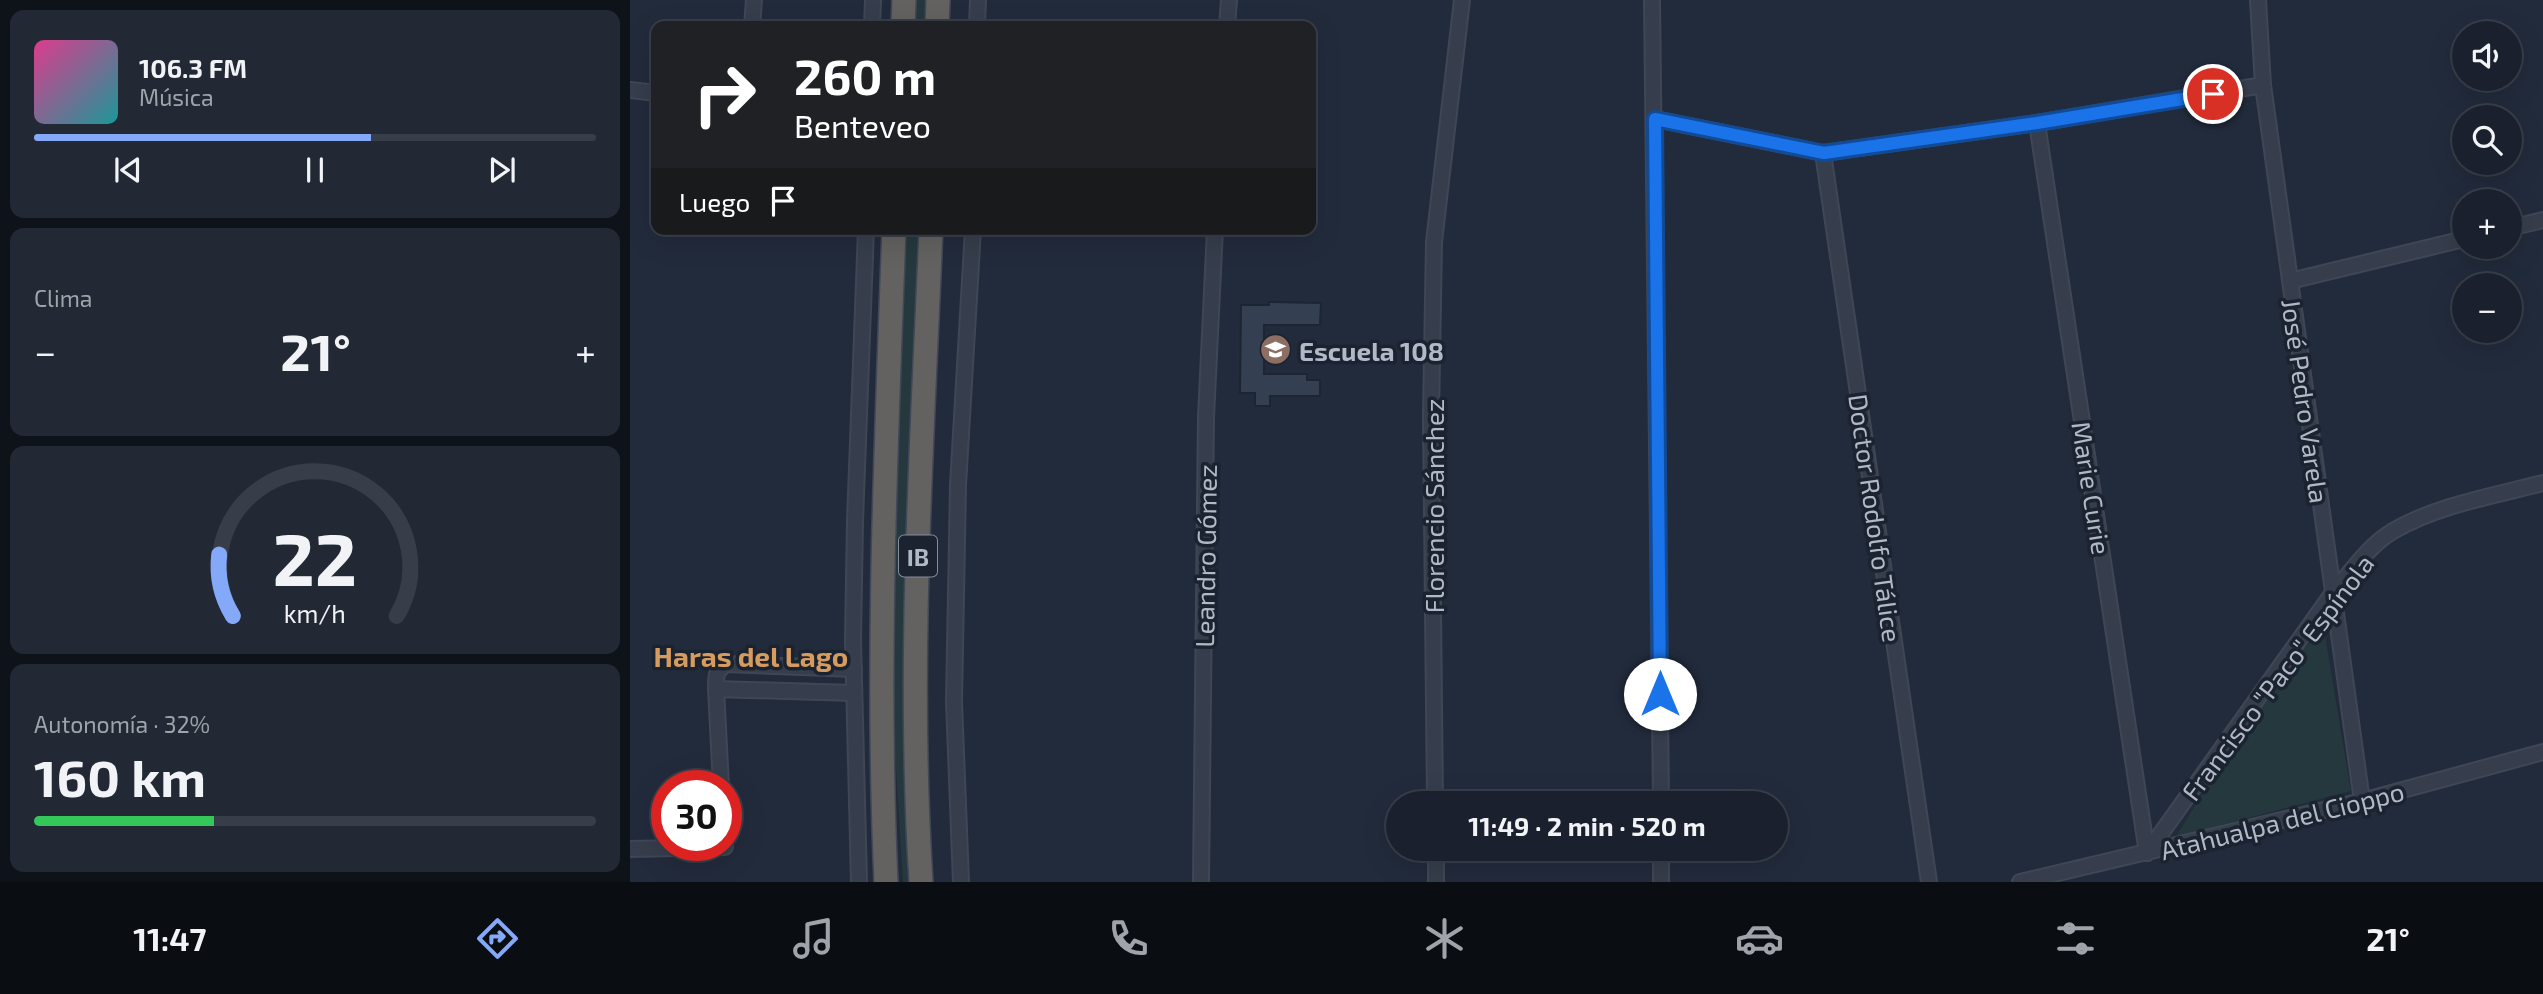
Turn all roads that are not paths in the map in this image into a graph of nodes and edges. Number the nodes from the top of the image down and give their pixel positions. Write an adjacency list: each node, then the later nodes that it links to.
1 (754, 0): 10 (street)
2 (873, 0): 11 (street)
3 (904, 0): 12 (highway)
4 (938, 0): 13 (highway)
5 (978, 0): 14 (street)
6 (1229, 0): 15 (street)
7 (1462, 0): 38 (street, Florencio Sánchez)
8 (1652, 0): 19 (street)
9 (2258, 0): 16 (street, José Pedro Varela)
10 (752, 21)
11 (872, 21)
12 (902, 21)
13 (937, 21)
14 (978, 21)
15 (1227, 21)
16 (2263, 85): 20 (street); 30 (street, José Pedro Varela)
17 (630, 90): 18 (street)
18 (651, 92)
19 (1655, 119): 21 (street); 39 (street)
20 (2037, 123): 21 (street); 43 (street, Marie Curie)
21 (1824, 153): 53 (street, Doctor Rodolfo Tálice)
22 (2543, 220): 23 (street)
23 (2522, 225)
24 (866, 235): 33 (street)
25 (894, 235): 47 (highway, IB)
26 (931, 235): 48 (highway, IB)
27 (973, 235): 49 (street)
28 (1215, 235): 50 (street, Leandro Gómez)
29 (2452, 242): 30 (street)
30 (2290, 281): 32 (street, José Pedro Varela)
31 (2543, 482): 32 (street, Francisco "Paco" Espínola)
32 (2332, 594): 40 (street, José Pedro Varela); 43 (street, Francisco "Paco" Espínola)
33 (854, 669): 34 (street); 35 (street)
34 (716, 689): 35 (street); 37 (street)
35 (854, 693): 46 (street)
36 (2543, 752): 40 (street, Atahualpa del Cioppo)
37 (720, 770)
38 (1436, 791)
39 (1661, 791)
40 (2362, 801): 43 (street, Atahualpa del Cioppo)
41 (630, 849): 42 (street)
42 (651, 849)
43 (2147, 853): 54 (street, Atahualpa del Cioppo)
44 (1436, 861): 51 (street)
45 (1661, 861): 52 (street)
46 (859, 882)
47 (886, 882)
48 (921, 882)
49 (961, 882)
50 (1201, 882)
51 (1436, 882)
52 (1661, 882)
53 (1929, 882)
54 (2020, 882)

